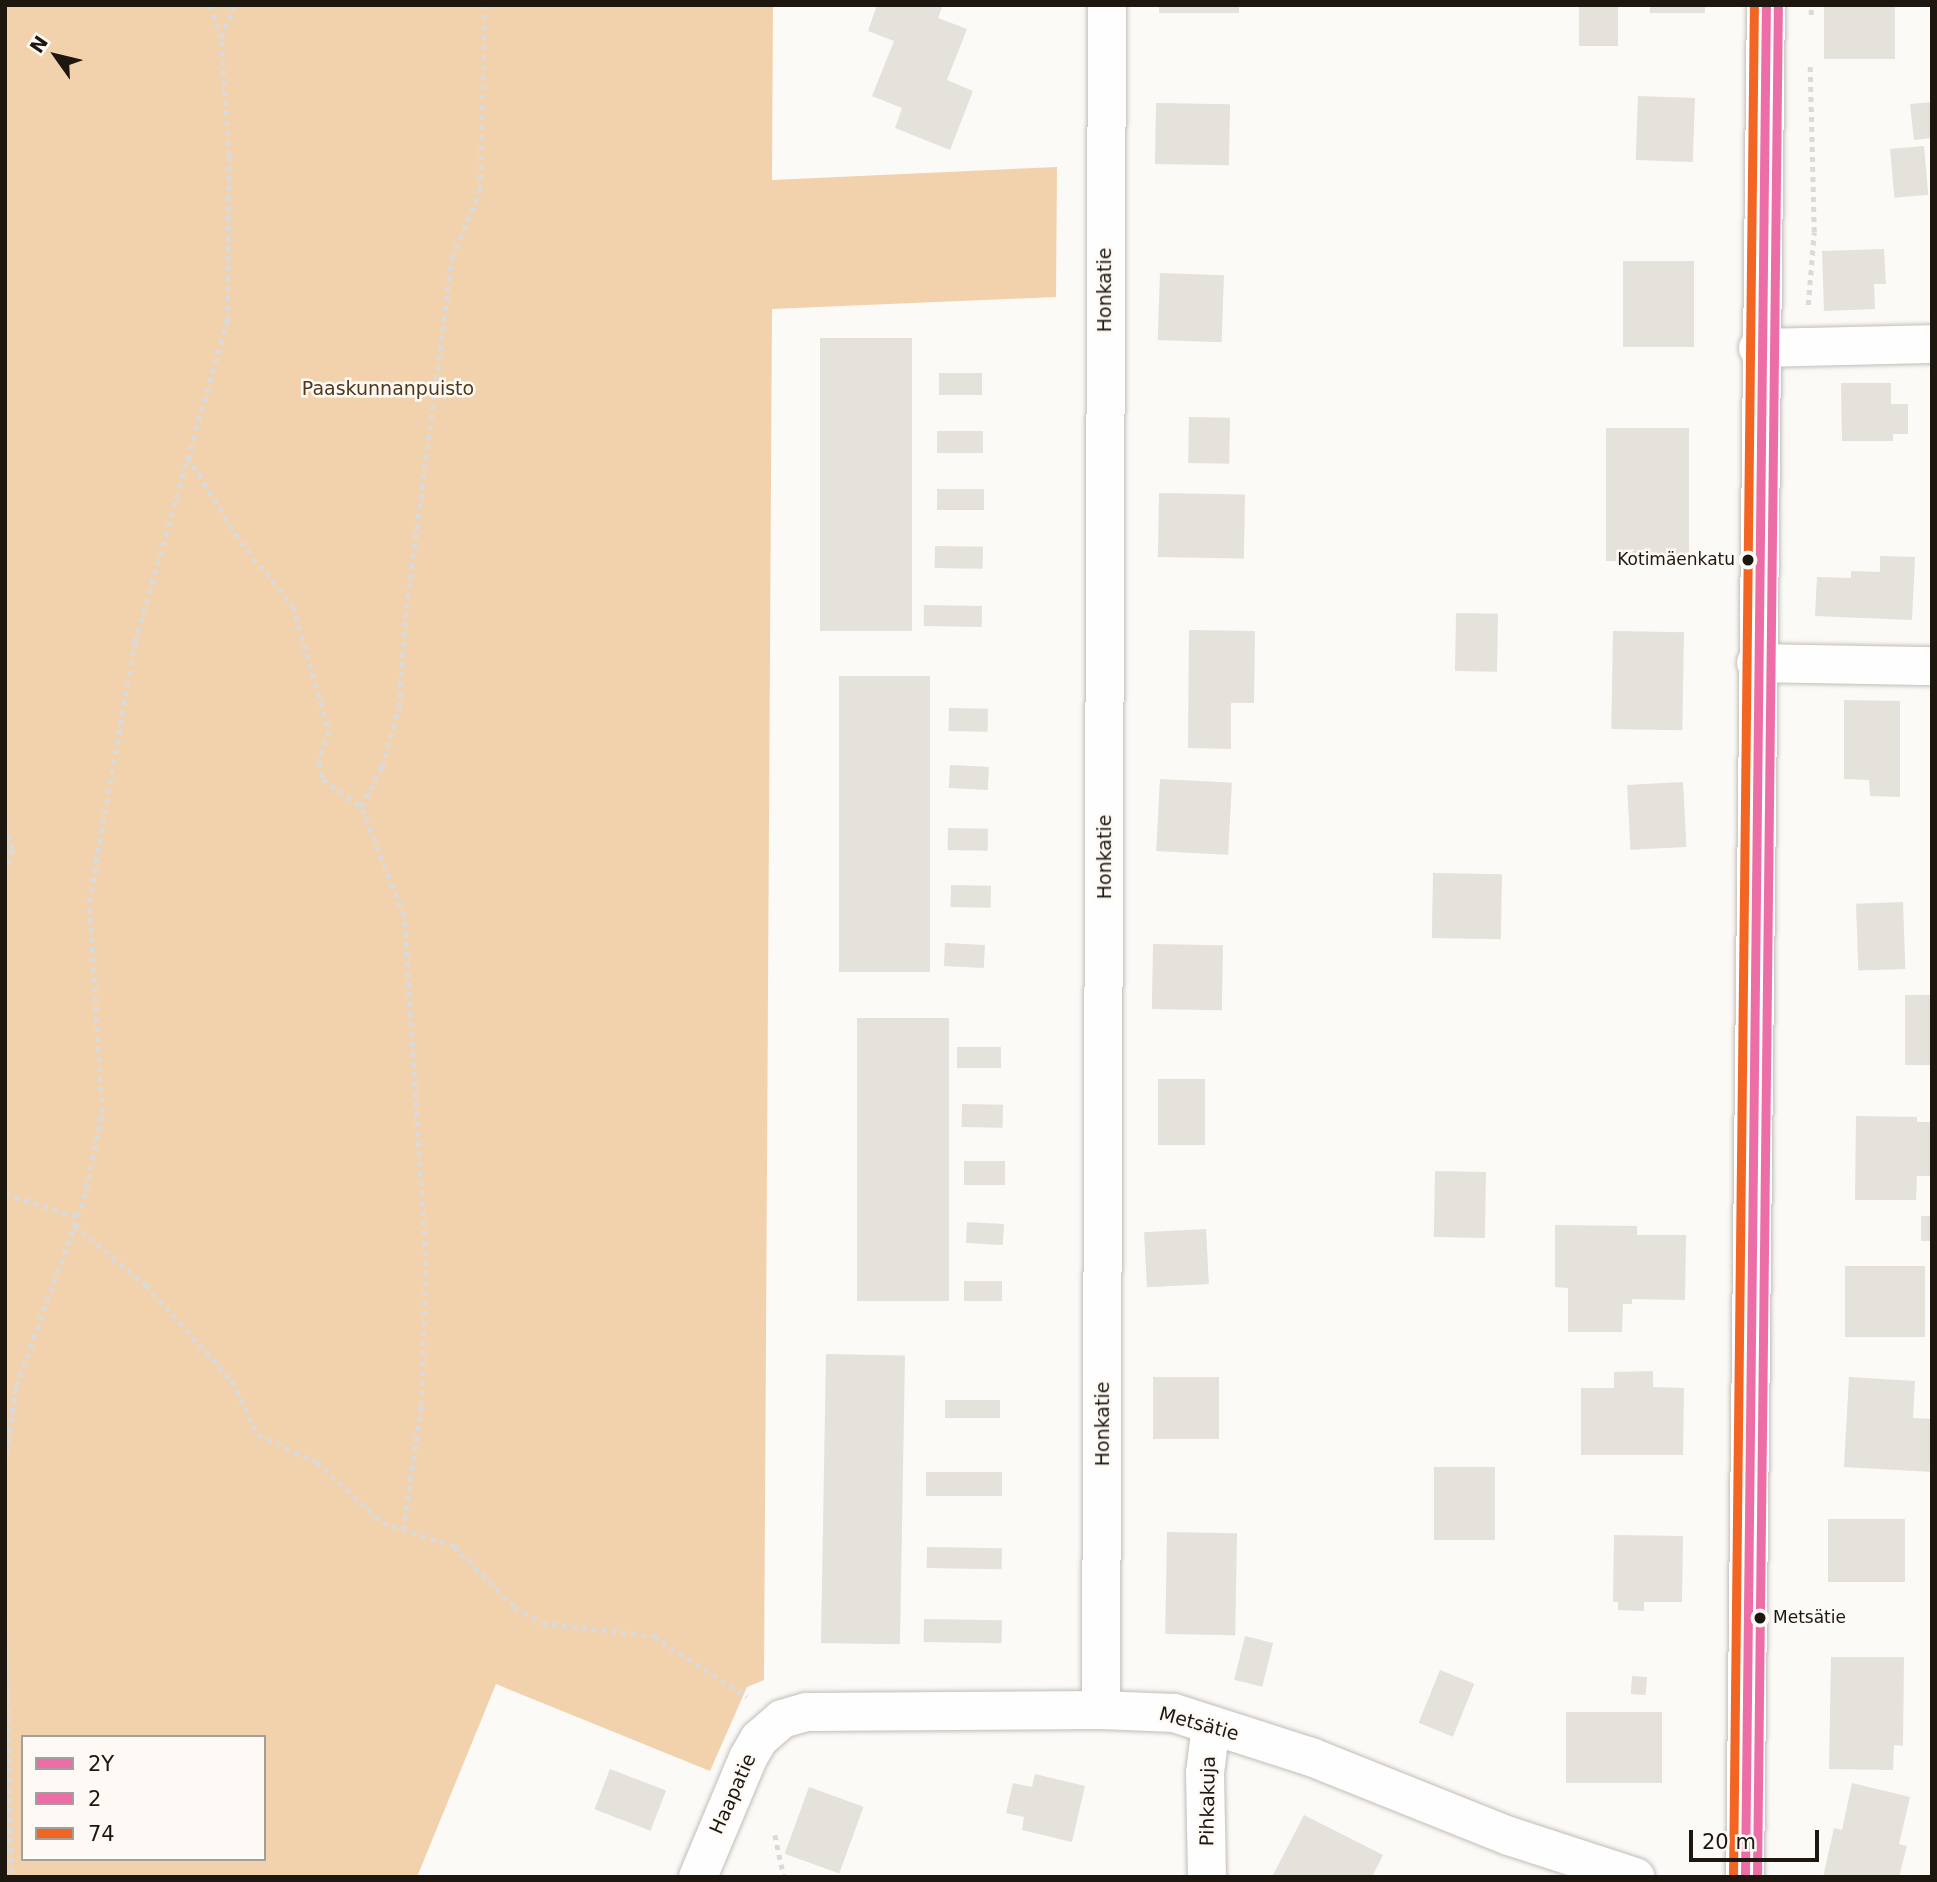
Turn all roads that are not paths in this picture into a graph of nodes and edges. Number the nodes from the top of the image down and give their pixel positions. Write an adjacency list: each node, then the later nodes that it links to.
1 (1107, 5): 7 (street, Honkatie)
2 (1766, 5): 4 (street)
3 (1932, 344): 4 (street)
4 (1758, 348): 5 (street)
5 (1756, 663): 6 (street); 13 (street)
6 (1932, 666)
7 (1101, 1710): 8 (street, Metsätie); 9 (street, Metsätie)
8 (782, 1719): 10 (street, Haapatie)
9 (1211, 1726): 11 (street, Pihkakuja); 12 (street, Metsätie)
10 (698, 1877)
11 (1207, 1877)
12 (1635, 1877)
13 (1745, 1877)

